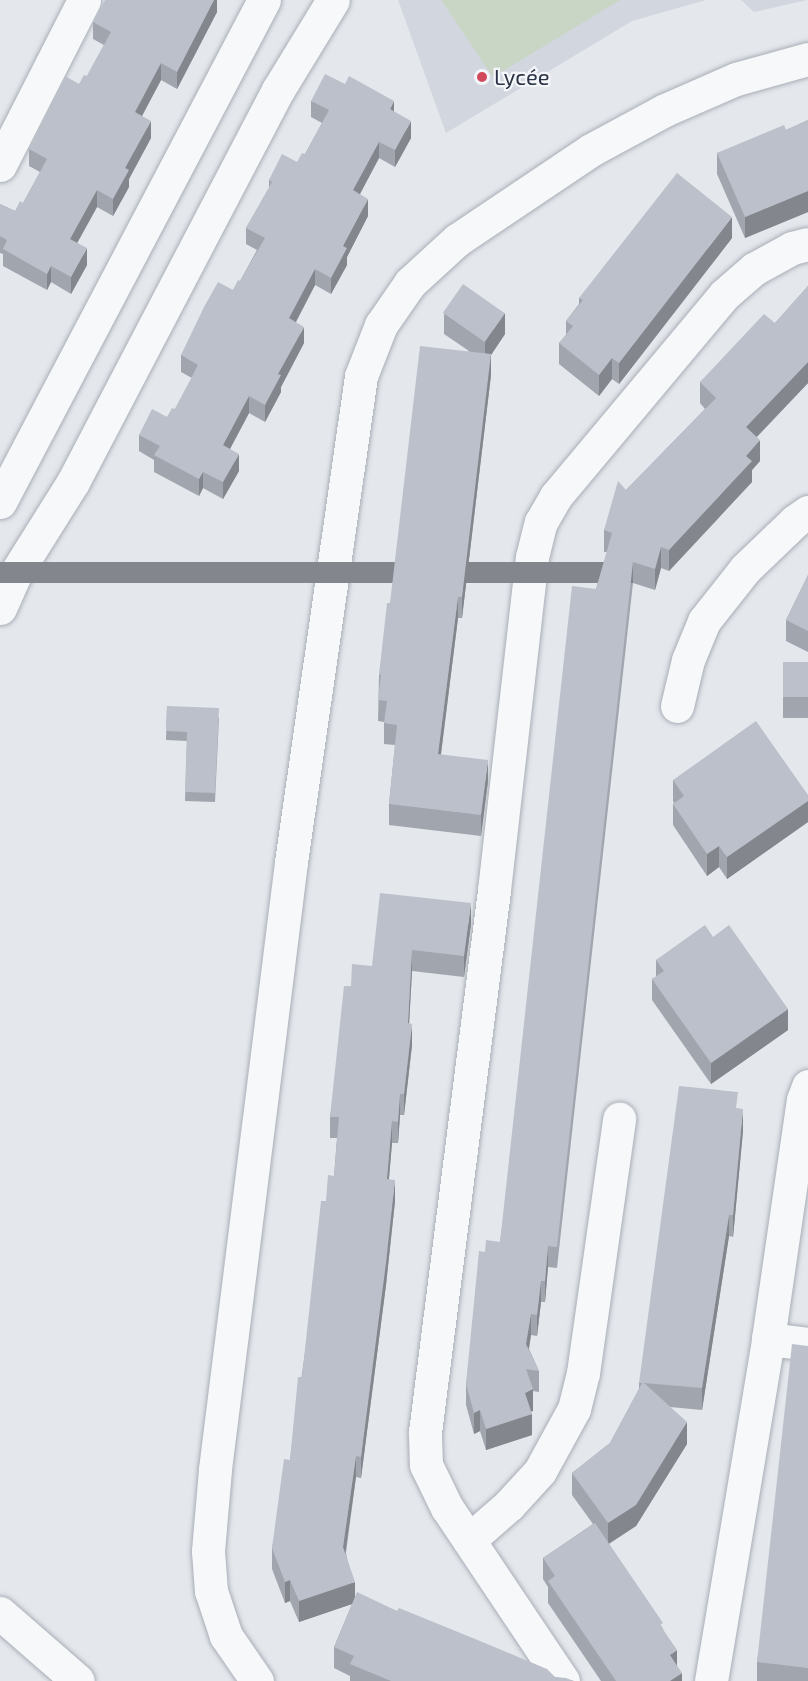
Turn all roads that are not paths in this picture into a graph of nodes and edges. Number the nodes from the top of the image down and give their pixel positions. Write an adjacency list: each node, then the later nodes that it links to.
1 (84, 0): 5 (street)
2 (264, 0): 7 (street)
3 (333, 0): 9 (street)
4 (808, 59): 18 (street)
5 (0, 165)
6 (808, 244): 15 (street)
7 (0, 502)
8 (808, 512): 10 (street)
9 (0, 608)
10 (677, 706)
11 (808, 1086): 13 (street)
12 (619, 1119): 15 (street)
13 (768, 1339): 14 (street); 20 (street)
14 (808, 1344)
15 (469, 1540): 19 (street)
16 (0, 1613): 17 (street)
17 (78, 1681)
18 (257, 1681)
19 (563, 1681)
20 (711, 1681)

